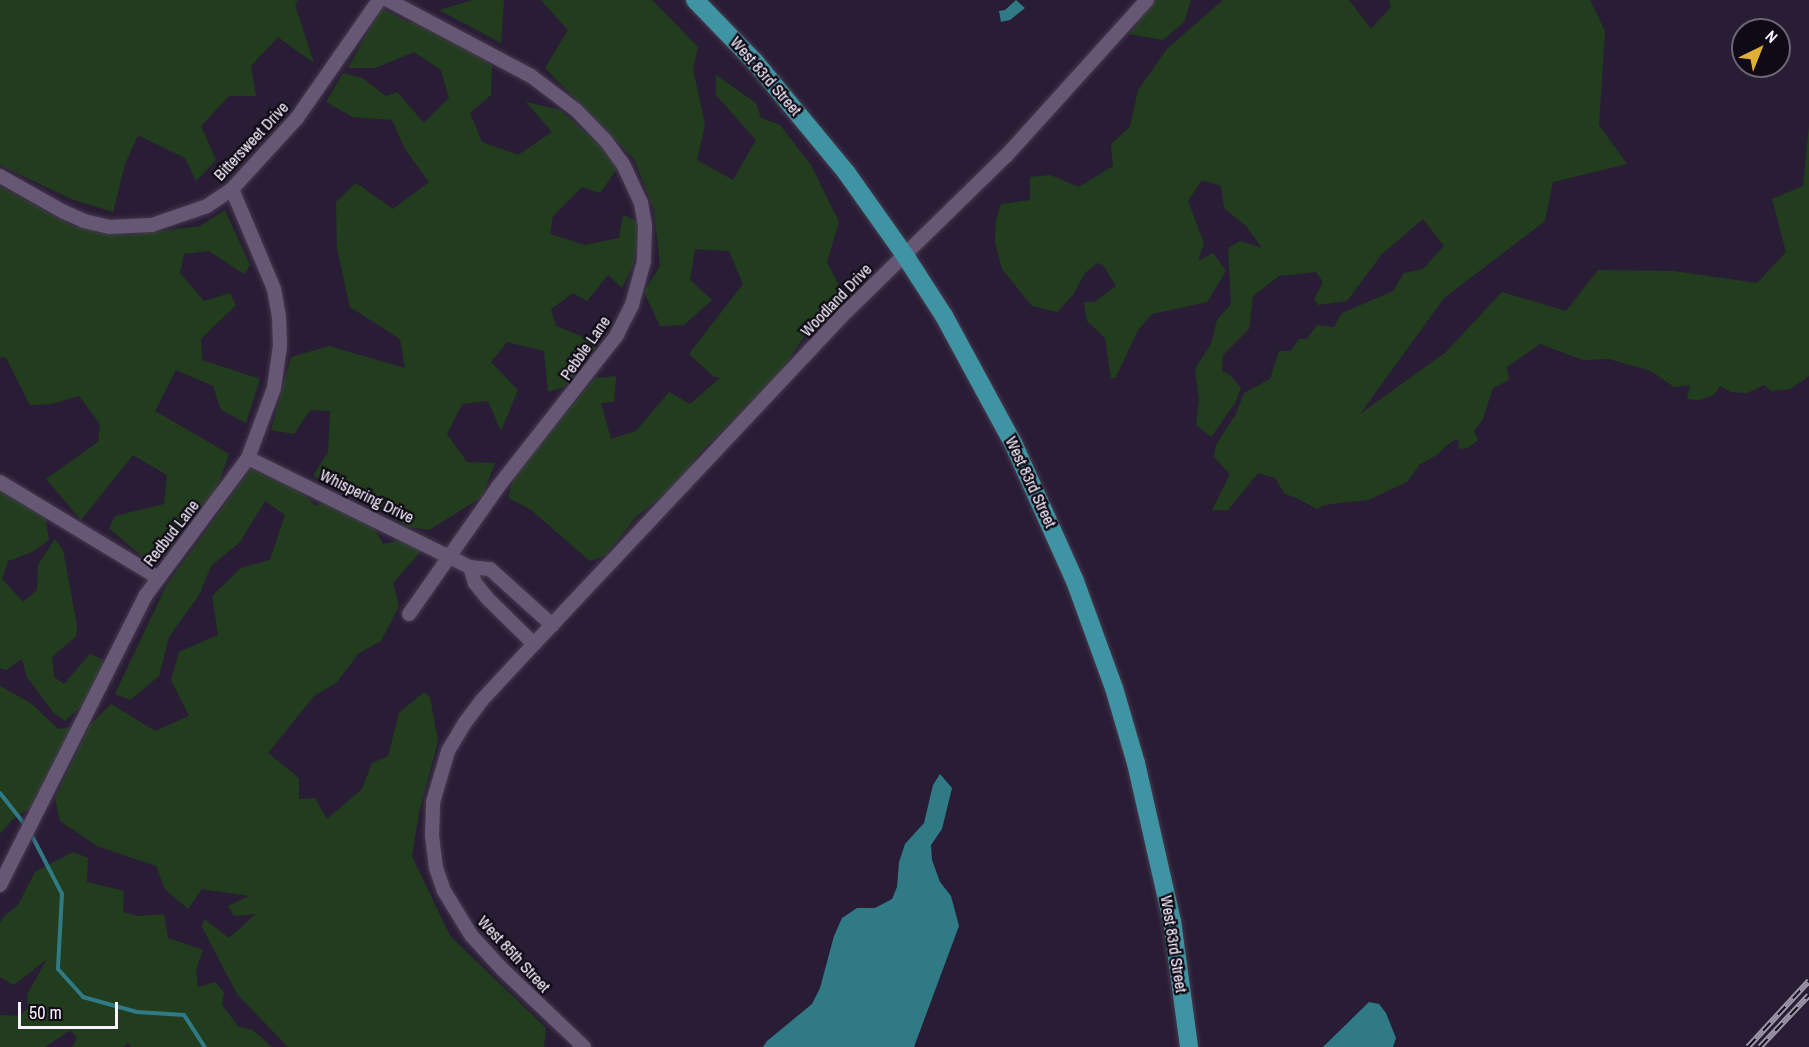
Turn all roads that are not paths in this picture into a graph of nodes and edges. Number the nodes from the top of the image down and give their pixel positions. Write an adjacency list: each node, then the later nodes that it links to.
1 (379, 0): 6 (street, Bittersweet Drive)
2 (388, 0): 10 (street, Pebble Lane)
3 (695, 0): 7 (main road, West 83rd Street)
4 (1147, 0): 7 (street, Woodland Drive)
5 (0, 176): 6 (street, Bittersweet Drive)
6 (232, 189): 8 (street, Redbud Lane)
7 (904, 254): 14 (street, Woodland Drive); 18 (main road, West 83rd Street)
8 (248, 458): 10 (street, Whispering Drive); 12 (street, Redbud Lane)
9 (0, 482): 12 (street)
10 (451, 556): 11 (street, Whispering Drive); 13 (street, Pebble Lane)
11 (470, 567): 14 (street, Whispering Drive); 15 (street)
12 (157, 577): 16 (street, Redbud Lane)
13 (409, 614)
14 (552, 625): 15 (street, West 85th Street)
15 (534, 644): 17 (street, West 85th Street)
16 (0, 885)
17 (584, 1047)
18 (1189, 1047)

